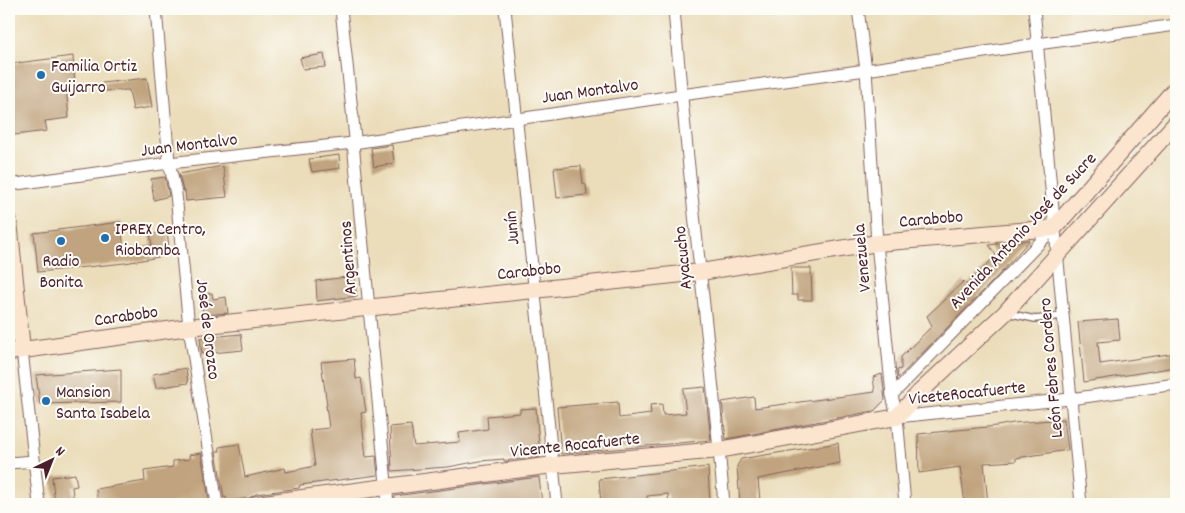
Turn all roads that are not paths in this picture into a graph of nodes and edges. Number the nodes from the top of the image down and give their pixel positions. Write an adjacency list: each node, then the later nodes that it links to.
1 (156, 9): 15 (street, José de Orozco)
2 (341, 9): 14 (street, Argentinos)
3 (505, 9): 12 (street, Junín)
4 (674, 9): 11 (street, Ayacucho)
5 (858, 9): 9 (street, Venezuela)
6 (1034, 9): 8 (street, León Febres Cordero)
7 (1176, 25): 8 (street, Juan Montalvo)
8 (1037, 44): 9 (street, Juan Montalvo); 18 (street, León Febres Cordero)
9 (866, 70): 11 (street, Juan Montalvo); 19 (street, Venezuela)
10 (1176, 88): 18 (main road, Avenida Antonio José de Sucre)
11 (681, 95): 12 (street, Juan Montalvo); 21 (street, Ayacucho)
12 (518, 119): 14 (street, Juan Montalvo); 22 (street, Junín)
13 (1176, 123): 20 (main road)
14 (353, 144): 15 (street, Juan Montalvo); 23 (street, Argentinos)
15 (170, 163): 16 (street, Juan Montalvo); 26 (street, José de Orozco)
16 (9, 185)
17 (9, 221): 27 (main road)
18 (1054, 228): 19 (main road, Carabobo); 20 (street, León Febres Cordero); 29 (street, Avenida Antonio José de Sucre)
19 (877, 243): 21 (main road, Carabobo); 29 (street, Venezuela)
20 (1057, 256): 24 (main road); 25 (street, León Febres Cordero)
21 (701, 272): 22 (main road, Carabobo); 32 (street, Ayacucho)
22 (534, 290): 23 (main road, Carabobo); 35 (street, Junín)
23 (368, 308): 26 (main road, Carabobo); 36 (street, Argentinos)
24 (1005, 313): 25 (lane); 31 (main road)
25 (1062, 316): 30 (street, León Febres Cordero)
26 (189, 327): 27 (main road, Carabobo); 38 (street, José de Orozco)
27 (15, 351): 33 (street)
28 (1176, 384): 30 (street)
29 (892, 395): 31 (street, Venezuela)
30 (1070, 399): 31 (street, ViceteRocafuerte); 44 (street, León Febres Cordero)
31 (897, 417): 32 (main road, Vicente Rocafuerte); 43 (street, Venezuela)
32 (719, 450): 35 (main road, Vicente Rocafuerte); 42 (street, Ayacucho)
33 (34, 461): 34 (street); 37 (street)
34 (9, 463)
35 (553, 465): 36 (main road, Vicente Rocafuerte); 41 (street, Junín)
36 (386, 487): 39 (main road, Vicente Rocafuerte); 40 (street, Argentinos)
37 (39, 504)
38 (217, 504)
39 (257, 504)
40 (388, 504)
41 (557, 504)
42 (724, 504)
43 (905, 504)
44 (1081, 504)

